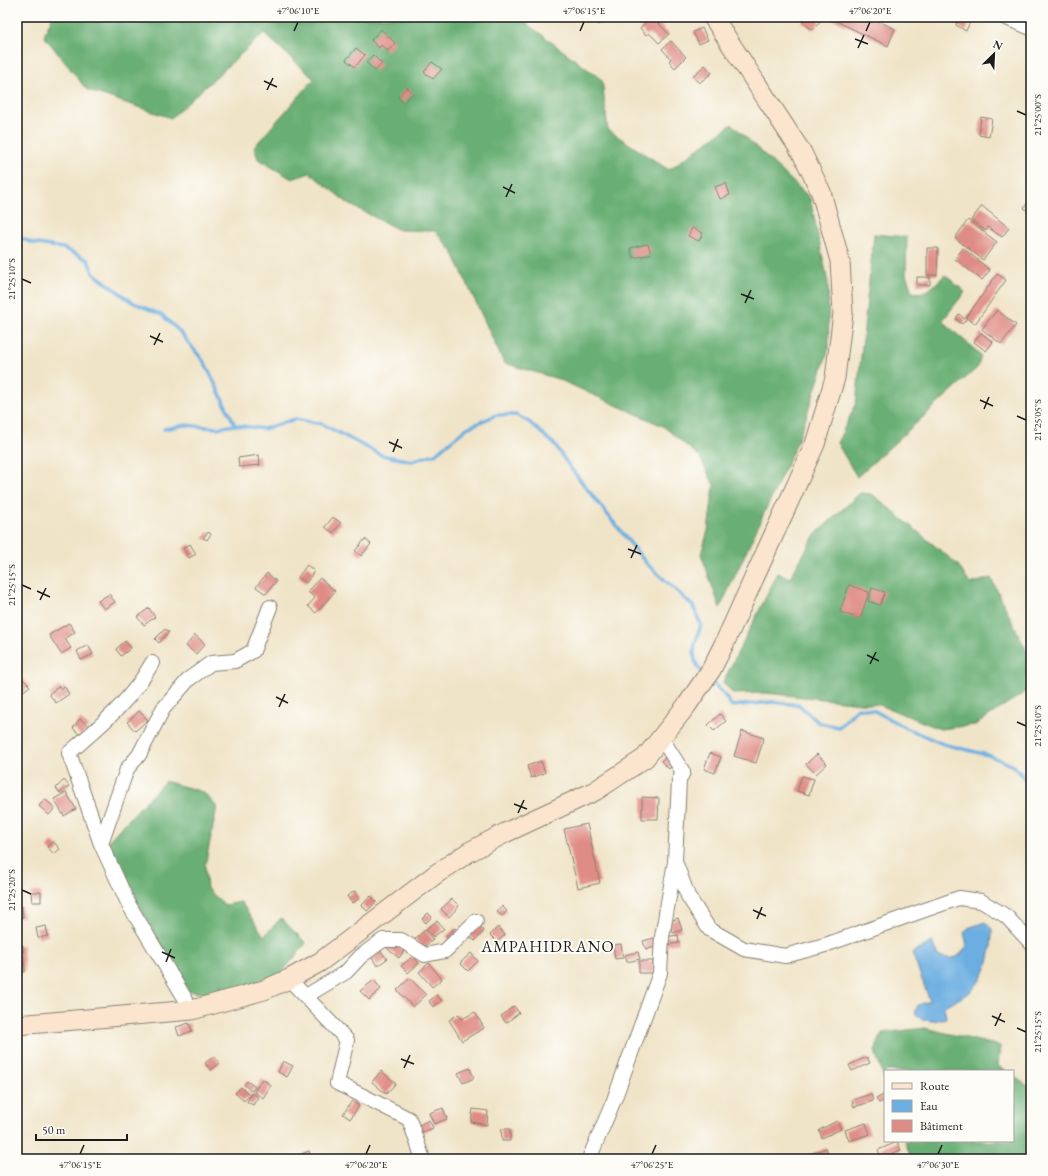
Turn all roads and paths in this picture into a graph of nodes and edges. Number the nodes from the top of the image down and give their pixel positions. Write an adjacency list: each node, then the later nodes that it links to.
1 (713, 17): 6 (street)
2 (1004, 17): 3 (street)
3 (1031, 28)
4 (270, 607): 7 (street)
5 (152, 663): 7 (street)
6 (662, 739): 8 (street); 11 (street)
7 (101, 844): 13 (street)
8 (675, 861): 10 (street); 16 (street)
9 (476, 921): 12 (street)
10 (1031, 943)
11 (289, 979): 12 (street); 13 (street)
12 (306, 996): 15 (street)
13 (192, 1010): 14 (street)
14 (17, 1025)
15 (423, 1159)
16 (589, 1159)

